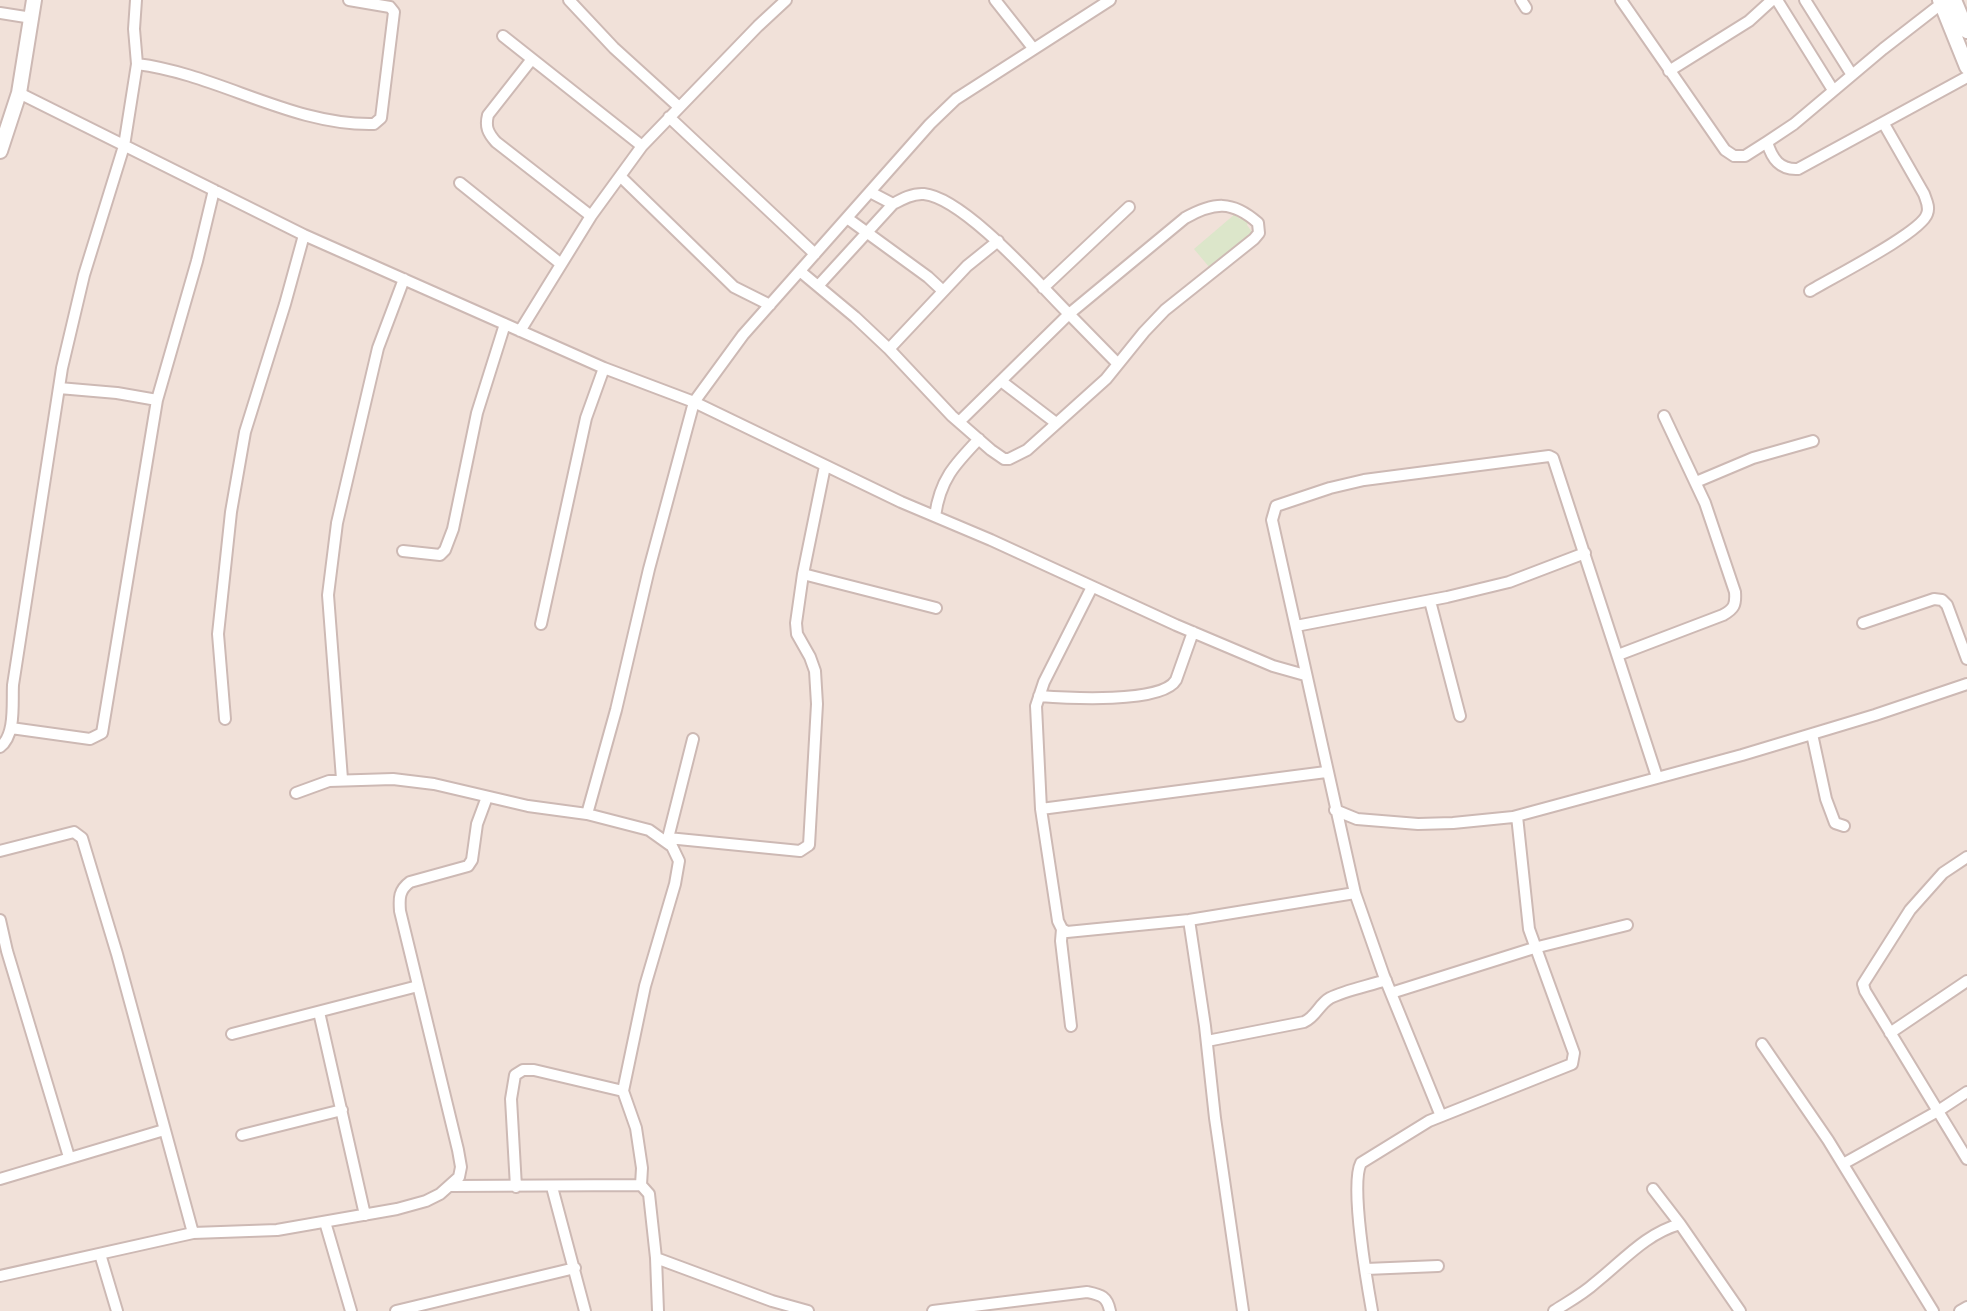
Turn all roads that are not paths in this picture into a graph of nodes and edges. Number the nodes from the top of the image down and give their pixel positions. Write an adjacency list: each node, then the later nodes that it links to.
1 (34, 0): 13 (street)
2 (136, 0): 20 (street)
3 (349, 0): 20 (street)
4 (569, 0): 27 (street)
5 (786, 0): 27 (street)
6 (995, 0): 17 (street)
7 (1110, 0): 17 (street)
8 (1621, 0): 22 (street)
9 (1774, 0): 18 (street); 22 (street)
10 (1805, 0): 16 (street)
11 (1945, 2): 14 (street); 21 (street); 23 (street)
12 (0, 13): 13 (street)
13 (32, 18): 26 (street)
14 (1967, 31)
15 (503, 36): 19 (street)
16 (1830, 41): 18 (street); 23 (street)
17 (1033, 48): 37 (street)
18 (1811, 54): 25 (street)
19 (532, 59): 32 (street); 40 (street)
20 (137, 64): 31 (street)
21 (1967, 67)
22 (1669, 71): 30 (street)
23 (1852, 75): 25 (street)
24 (1967, 77): 29 (street)
25 (1833, 90): 30 (street)
26 (19, 93): 31 (street); 33 (street)
27 (679, 107): 28 (street)
28 (670, 117): 32 (street); 45 (street)
29 (1884, 124): 30 (street); 52 (street)
30 (1767, 142)
31 (124, 146): 36 (street); 61 (street)
32 (642, 146): 34 (street)
33 (0, 151)
34 (621, 177): 40 (street); 53 (street)
35 (460, 183): 46 (street)
36 (214, 190): 43 (street); 62 (street)
37 (870, 192): 38 (street); 41 (street)
38 (893, 204): 42 (street); 44 (street)
39 (1129, 207): 50 (street)
40 (591, 216): 46 (street)
41 (847, 218): 42 (street); 45 (street)
42 (867, 233): 49 (street); 51 (street)
43 (304, 235): 48 (street); 88 (street)
44 (998, 241): 50 (street); 51 (street)
45 (815, 254): 47 (street)
46 (561, 264): 56 (street)
47 (801, 272): 49 (street); 53 (street)
48 (404, 279): 55 (street); 95 (street)
49 (818, 286): 57 (street)
50 (1043, 288): 54 (street)
51 (943, 291): 57 (street)
52 (1810, 291)
53 (770, 305): 63 (street)
54 (1069, 314): 58 (street); 58 (street); 60 (street)
55 (505, 324): 56 (street); 72 (street)
56 (520, 331): 59 (street)
57 (889, 349): 65 (street)
58 (1118, 364): 66 (street)
59 (604, 368): 63 (street); 79 (street)
60 (1001, 381): 65 (street); 66 (street)
61 (59, 388): 62 (street); 89 (street)
62 (157, 400): 89 (street)
63 (694, 402): 69 (street); 97 (street)
64 (1664, 416): 70 (street)
65 (959, 422): 67 (street)
66 (1056, 423): 67 (street)
67 (979, 439): 71 (street)
68 (1813, 441): 70 (street)
69 (825, 466): 71 (street); 74 (street)
70 (1696, 482): 82 (street)
71 (935, 516): 75 (street)
72 (403, 551)
73 (1585, 553): 76 (street); 80 (street); 82 (street)
74 (803, 575): 77 (street); 107 (street)
75 (1092, 587): 81 (street); 86 (street)
76 (1430, 601): 80 (street); 87 (street)
77 (936, 608)
78 (1863, 623): 83 (street)
79 (541, 624)
80 (1296, 626): 84 (street)
81 (1193, 632): 84 (street); 86 (street)
82 (1618, 655): 94 (street)
83 (1967, 659)
84 (1305, 675): 93 (street)
85 (1967, 684): 90 (street)
86 (1039, 696): 99 (street)
87 (1460, 716)
88 (225, 719)
89 (11, 728): 92 (street)
90 (1812, 734): 94 (street); 105 (street)
91 (693, 739): 107 (street)
92 (0, 747)
93 (1326, 772): 99 (street); 100 (street)
94 (1657, 777): 103 (street)
95 (342, 779): 96 (street); 98 (street)
96 (296, 793)
97 (591, 796): 101 (street); 102 (street)
98 (487, 797): 101 (street); 118 (street)
99 (1041, 809): 114 (street)
100 (1335, 810): 104 (street); 106 (street)
101 (570, 813): 102 (street)
102 (587, 814): 107 (street)
103 (1517, 816): 104 (street); 115 (street)
104 (1357, 819): 106 (street)
105 (1844, 826)
106 (1339, 827): 110 (street)
107 (669, 841): 126 (street)
108 (0, 851): 131 (street)
109 (1967, 857): 122 (street)
110 (1354, 892): 112 (street); 116 (street)
111 (0, 920): 133 (street)
112 (1189, 920): 114 (street); 124 (street)
113 (1627, 925): 115 (street)
114 (1062, 929): 121 (street)
115 (1534, 948): 119 (street); 130 (street)
116 (1386, 980): 119 (street); 124 (street)
117 (1967, 981): 122 (street)
118 (418, 986): 120 (street); 138 (street)
119 (1391, 993): 130 (street)
120 (319, 1012): 123 (street); 128 (street)
121 (1070, 1026)
122 (1890, 1032): 129 (street)
123 (232, 1034)
124 (1207, 1041): 161 (street)
125 (1762, 1044): 135 (street)
126 (623, 1091): 137 (street); 139 (street)
127 (1967, 1092): 129 (street)
128 (342, 1110): 132 (street); 142 (street)
129 (1938, 1111): 134 (street); 135 (street)
130 (1441, 1116): 150 (street)
131 (164, 1130): 133 (street); 145 (street)
132 (242, 1135)
133 (69, 1157): 136 (street)
134 (1967, 1159)
135 (1843, 1164): 165 (street)
136 (0, 1179)
137 (641, 1185): 140 (street); 147 (street)
138 (451, 1186): 139 (street); 142 (street)
139 (516, 1187): 140 (street)
140 (552, 1187): 149 (street)
141 (1653, 1189): 144 (street)
142 (365, 1215): 143 (street)
143 (326, 1222): 145 (street); 154 (street)
144 (1680, 1224): 163 (street); 164 (street)
145 (193, 1233): 146 (street)
146 (100, 1254): 151 (street); 153 (street)
147 (656, 1258): 157 (street); 158 (street)
148 (1438, 1266): 150 (street)
149 (575, 1268): 155 (street); 156 (street)
150 (1366, 1269): 162 (street)
151 (0, 1275)
152 (1967, 1307): 166 (street)
153 (117, 1311)
154 (351, 1311)
155 (396, 1311)
156 (585, 1311)
157 (657, 1311)
158 (808, 1311)
159 (933, 1311): 160 (street)
160 (1110, 1311)
161 (1243, 1311)
162 (1372, 1311)
163 (1554, 1311)
164 (1740, 1311)
165 (1933, 1311)
166 (1960, 1311)

